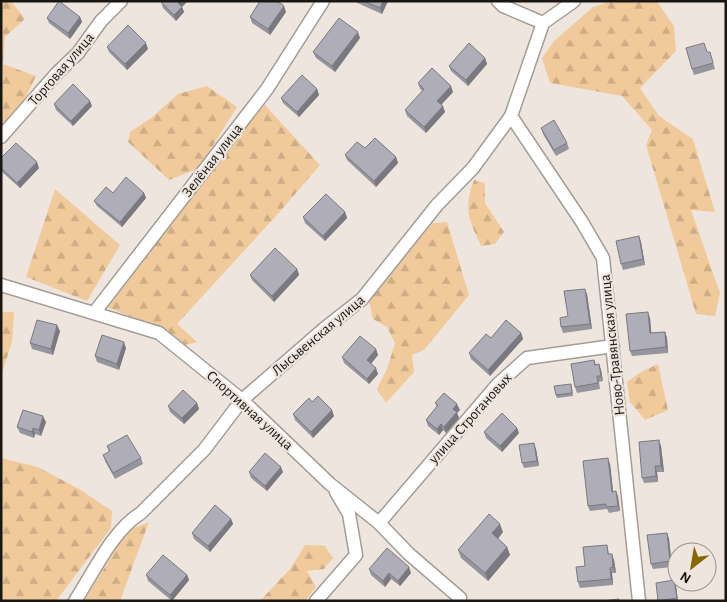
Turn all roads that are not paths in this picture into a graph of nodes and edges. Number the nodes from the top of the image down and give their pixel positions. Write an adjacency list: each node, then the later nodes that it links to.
1 (121, 1): 7 (street, Торговая улица)
2 (323, 1): 9 (street, Зелёная улица)
3 (498, 1): 5 (street)
4 (574, 1): 5 (street)
5 (543, 23): 6 (street, Лысьвенская улица)
6 (511, 116): 10 (street, Ново-Травянская улица); 11 (street, Лысьвенская улица)
7 (1, 137)
8 (1, 285): 9 (street, Спортивная улица)
9 (94, 313): 11 (street, Спортивная улица)
10 (613, 346): 13 (street, улица Строгановых); 17 (street, Ново-Травянская улица)
11 (242, 400): 12 (street, Спортивная улица); 14 (street, Лысьвенская улица)
12 (330, 484): 13 (street, Спортивная улица); 15 (street)
13 (379, 523): 16 (street, Спортивная улица)
14 (76, 601)
15 (316, 601)
16 (460, 601)
17 (639, 601)

